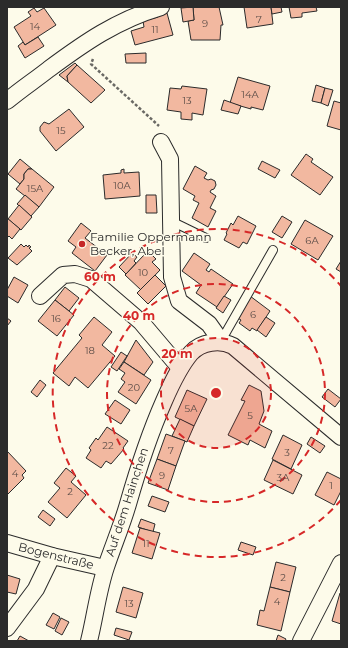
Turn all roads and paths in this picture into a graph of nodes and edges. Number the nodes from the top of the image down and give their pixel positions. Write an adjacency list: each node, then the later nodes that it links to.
1 (160, 7): 2 (street)
2 (84, 43): 3 (street); 4 (path)
3 (7, 101)
4 (163, 137): 5 (street)
5 (171, 221): 6 (lane); 9 (street)
6 (206, 238)
7 (273, 250): 9 (lane)
8 (40, 296): 10 (street)
9 (221, 341): 10 (street, Auf dem Hainchen); 11 (street)
10 (180, 368): 15 (street, Auf dem Hainchen)
11 (341, 437)
12 (7, 543): 13 (street, Bogenstraße)
13 (52, 556): 15 (street, Bogenstraße); 16 (street)
14 (341, 563): 18 (street)
15 (105, 568): 17 (street, Auf dem Hainchen)
16 (7, 628)
17 (89, 641)
18 (300, 641)

